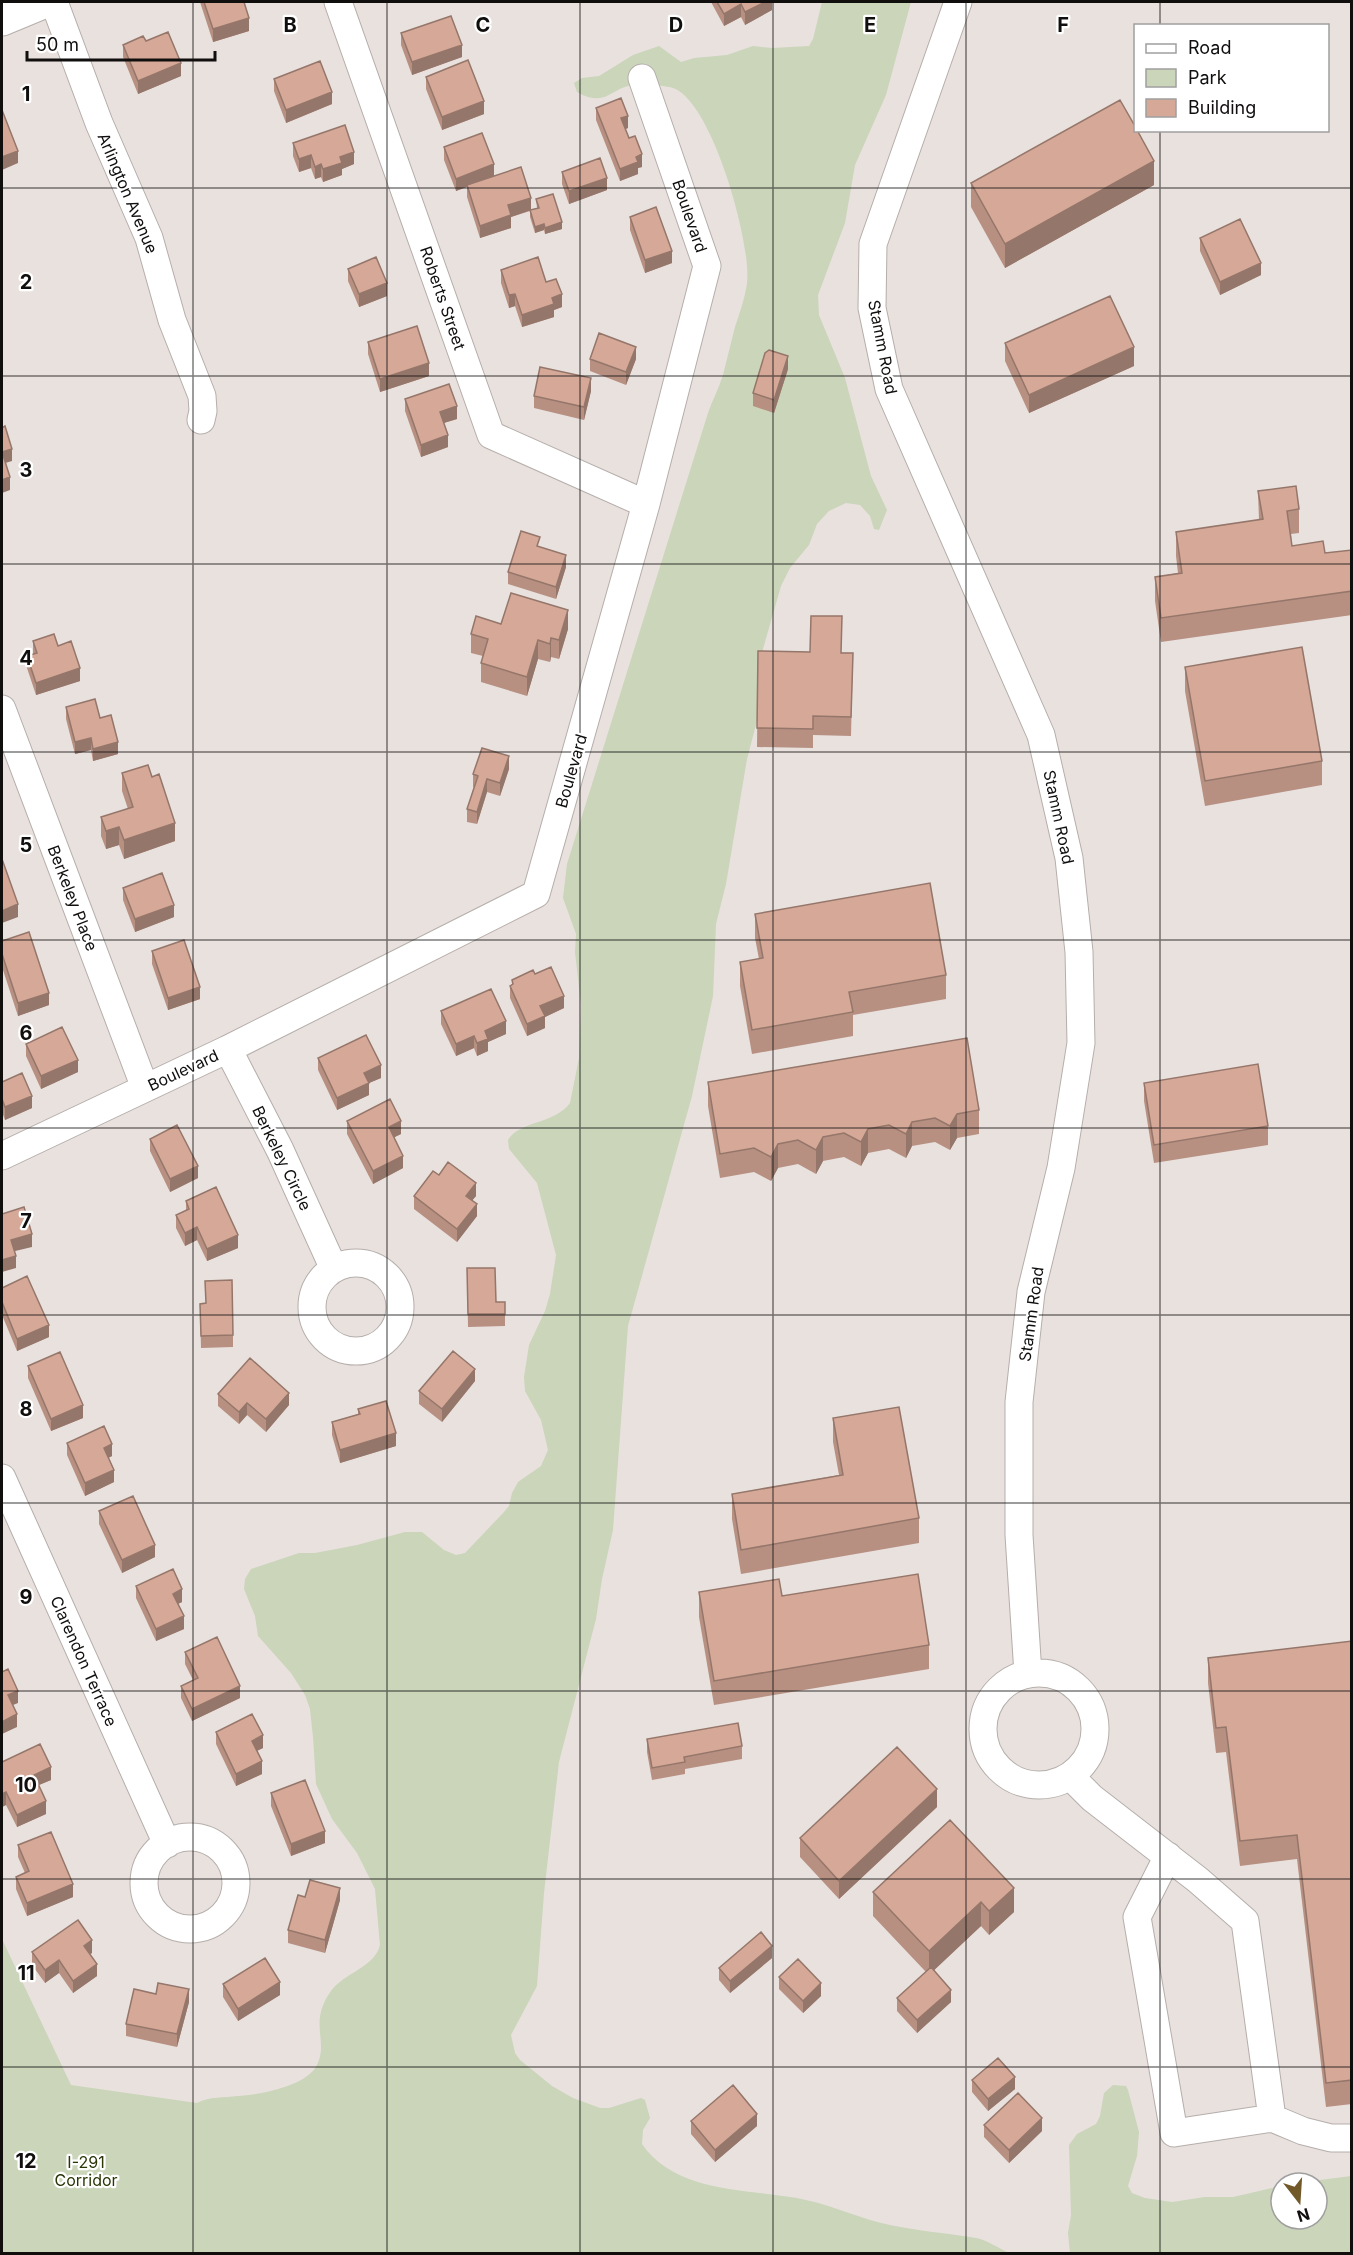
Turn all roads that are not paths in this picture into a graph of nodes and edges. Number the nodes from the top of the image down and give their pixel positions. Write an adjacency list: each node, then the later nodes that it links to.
1 (43, 2): 5 (main road)
2 (54, 2): 7 (street, Arlington Avenue)
3 (338, 2): 8 (street, Roberts Street)
4 (958, 2): 15 (street, Stamm Road)
5 (2, 19)
6 (642, 78): 8 (street, Boulevard)
7 (201, 420)
8 (646, 504): 10 (street, Boulevard)
9 (2, 709): 11 (street, Berkeley Place)
10 (228, 1049): 11 (street, Boulevard); 13 (street, Berkeley Circle)
11 (145, 1088): 12 (street, Boulevard)
12 (2, 1156)
13 (334, 1269)
14 (2, 1478): 17 (street, Clarendon Terrace)
15 (1028, 1674): 16 (street); 16 (street)
16 (1070, 1776): 18 (street)
17 (167, 1844)
18 (1168, 1856): 19 (street); 19 (street)
19 (1272, 2118): 20 (street)
20 (1352, 2138)

